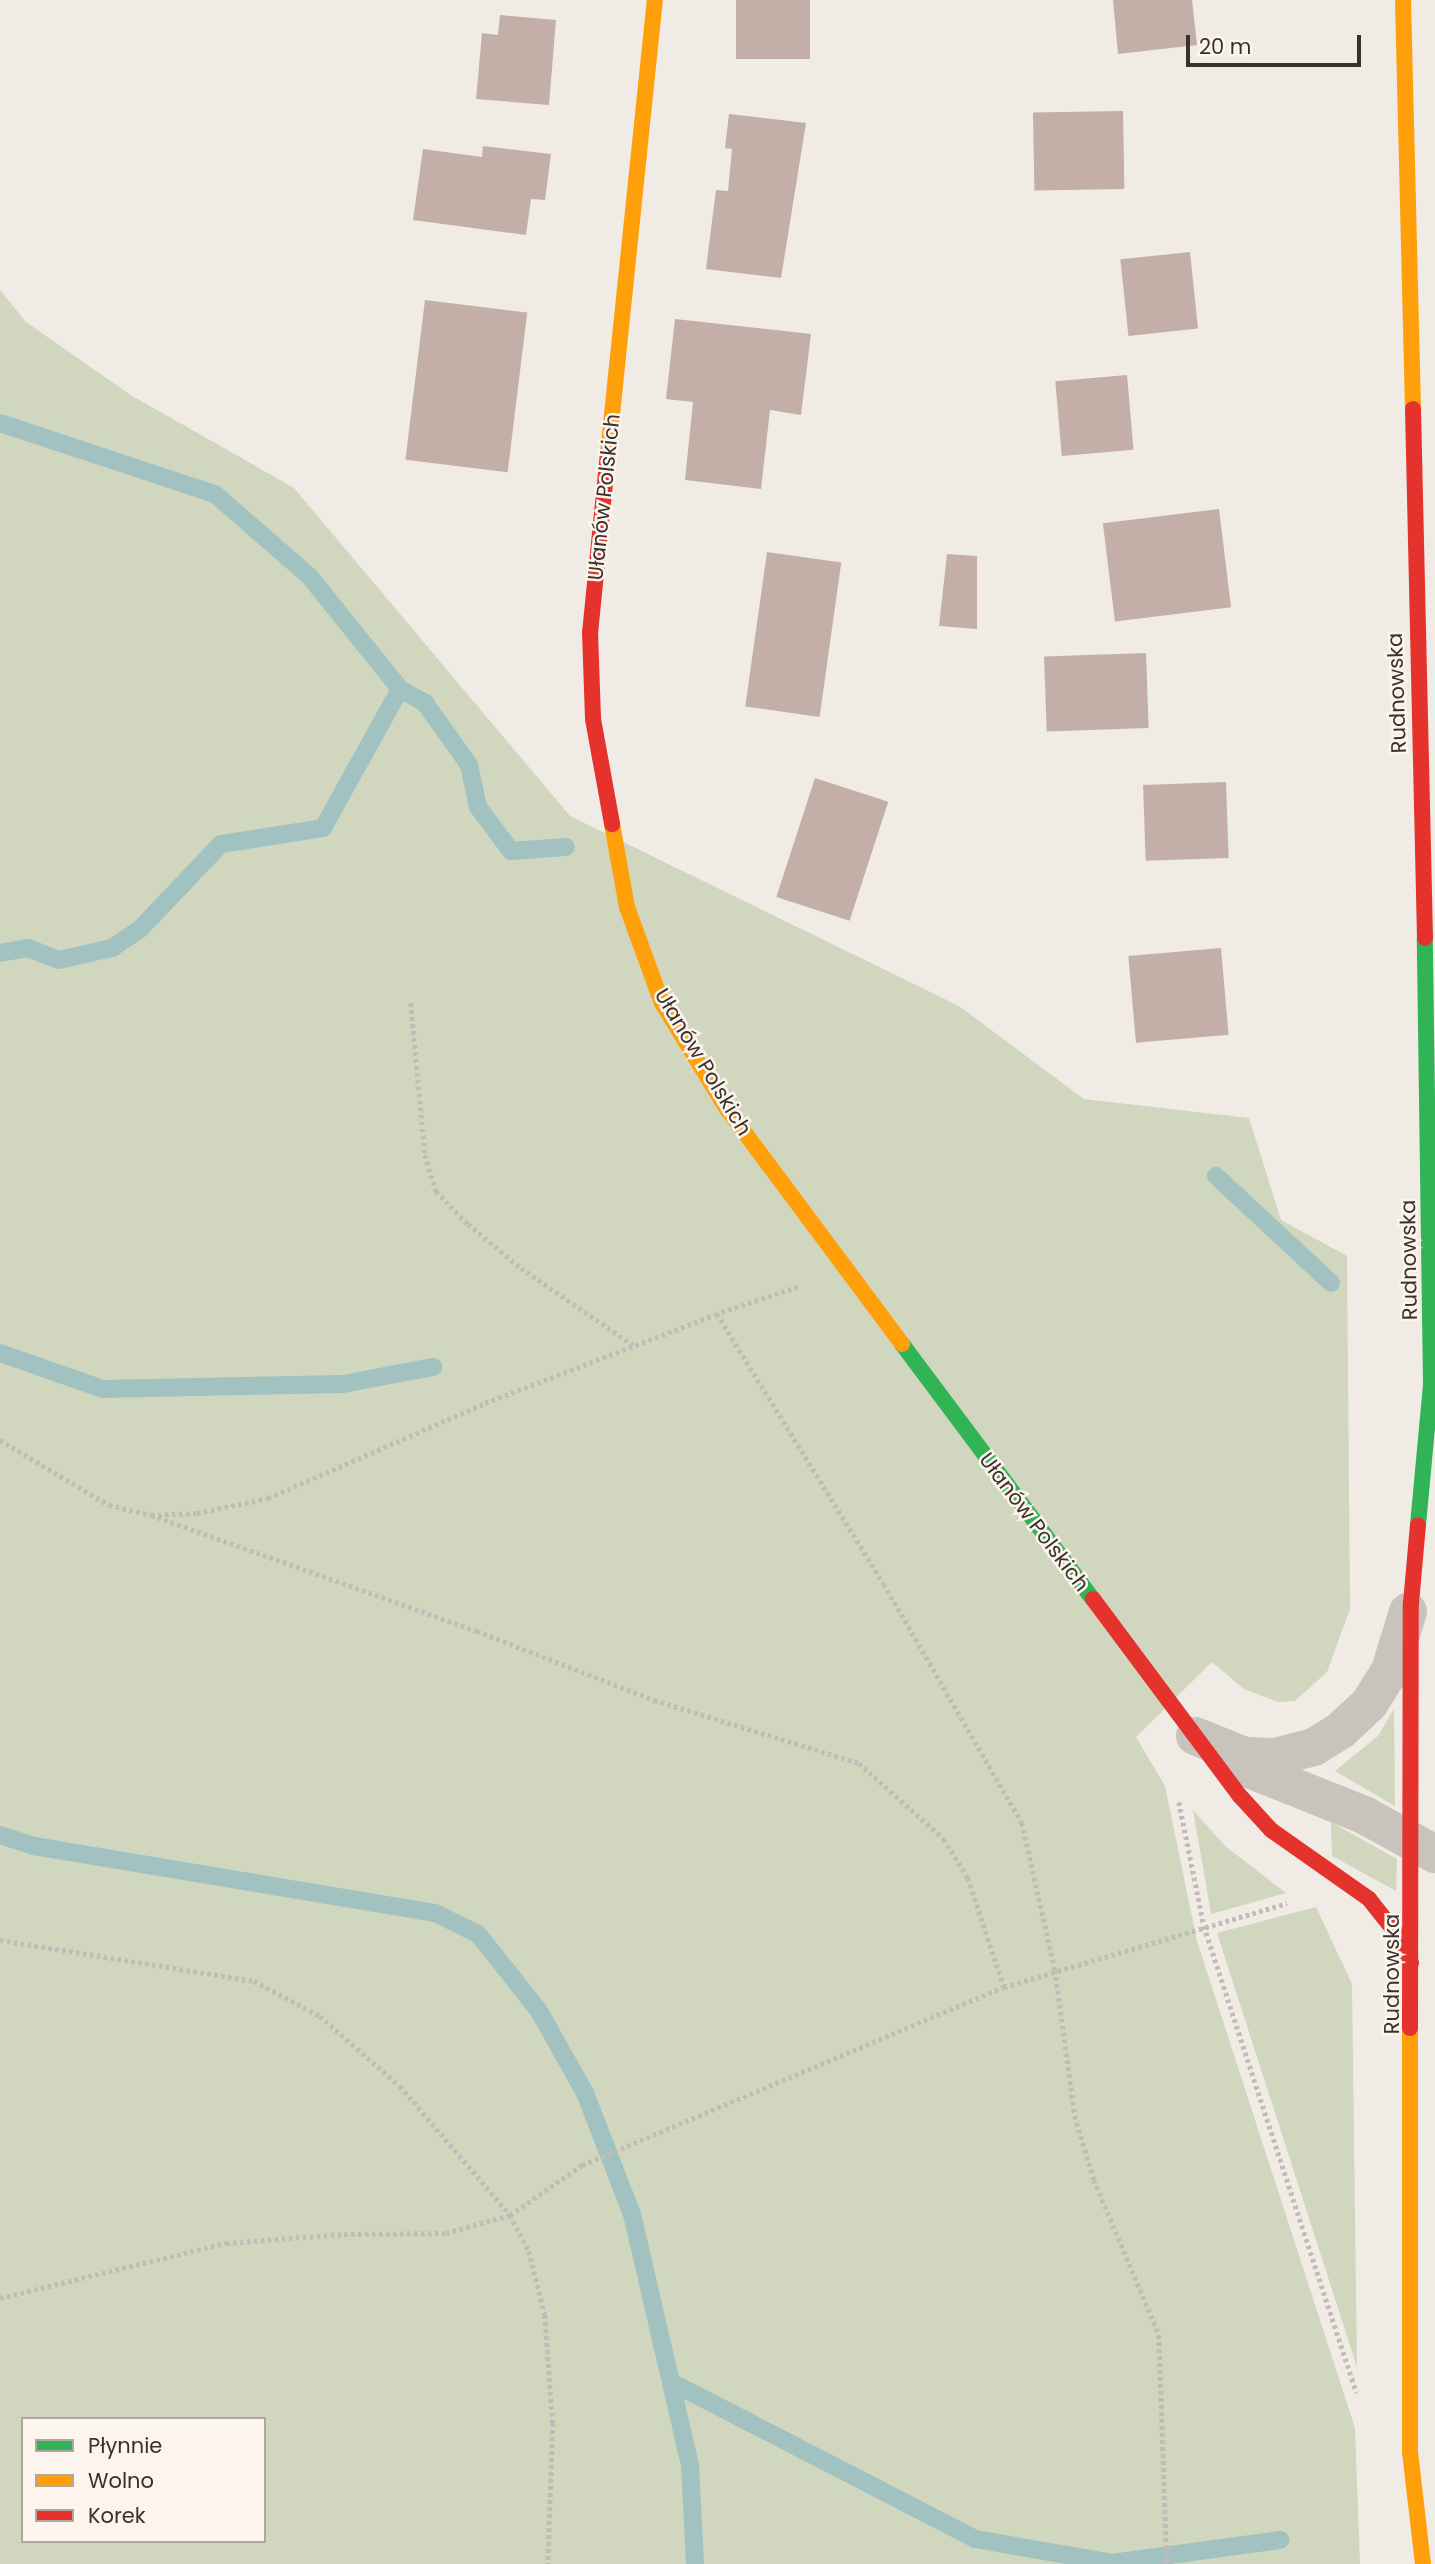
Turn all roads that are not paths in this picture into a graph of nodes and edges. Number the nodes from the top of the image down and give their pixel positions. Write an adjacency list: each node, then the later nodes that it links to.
1 (655, 0): 6 (main road, Ułanów Polskich)
2 (1403, 0): 3 (main road, Rudnowska)
3 (1431, 1385): 4 (main road, Rudnowska); 5 (main road, Rudnowska)
4 (1435, 1406)
5 (1411, 1603): 6 (street); 7 (main road, Rudnowska)
6 (1195, 1736): 7 (street, Ułanów Polskich); 8 (main road, Ułanów Polskich)
7 (1424, 1848): 8 (main road, Rudnowska)
8 (1413, 1968): 9 (main road, Rudnowska)
9 (1423, 2564)

